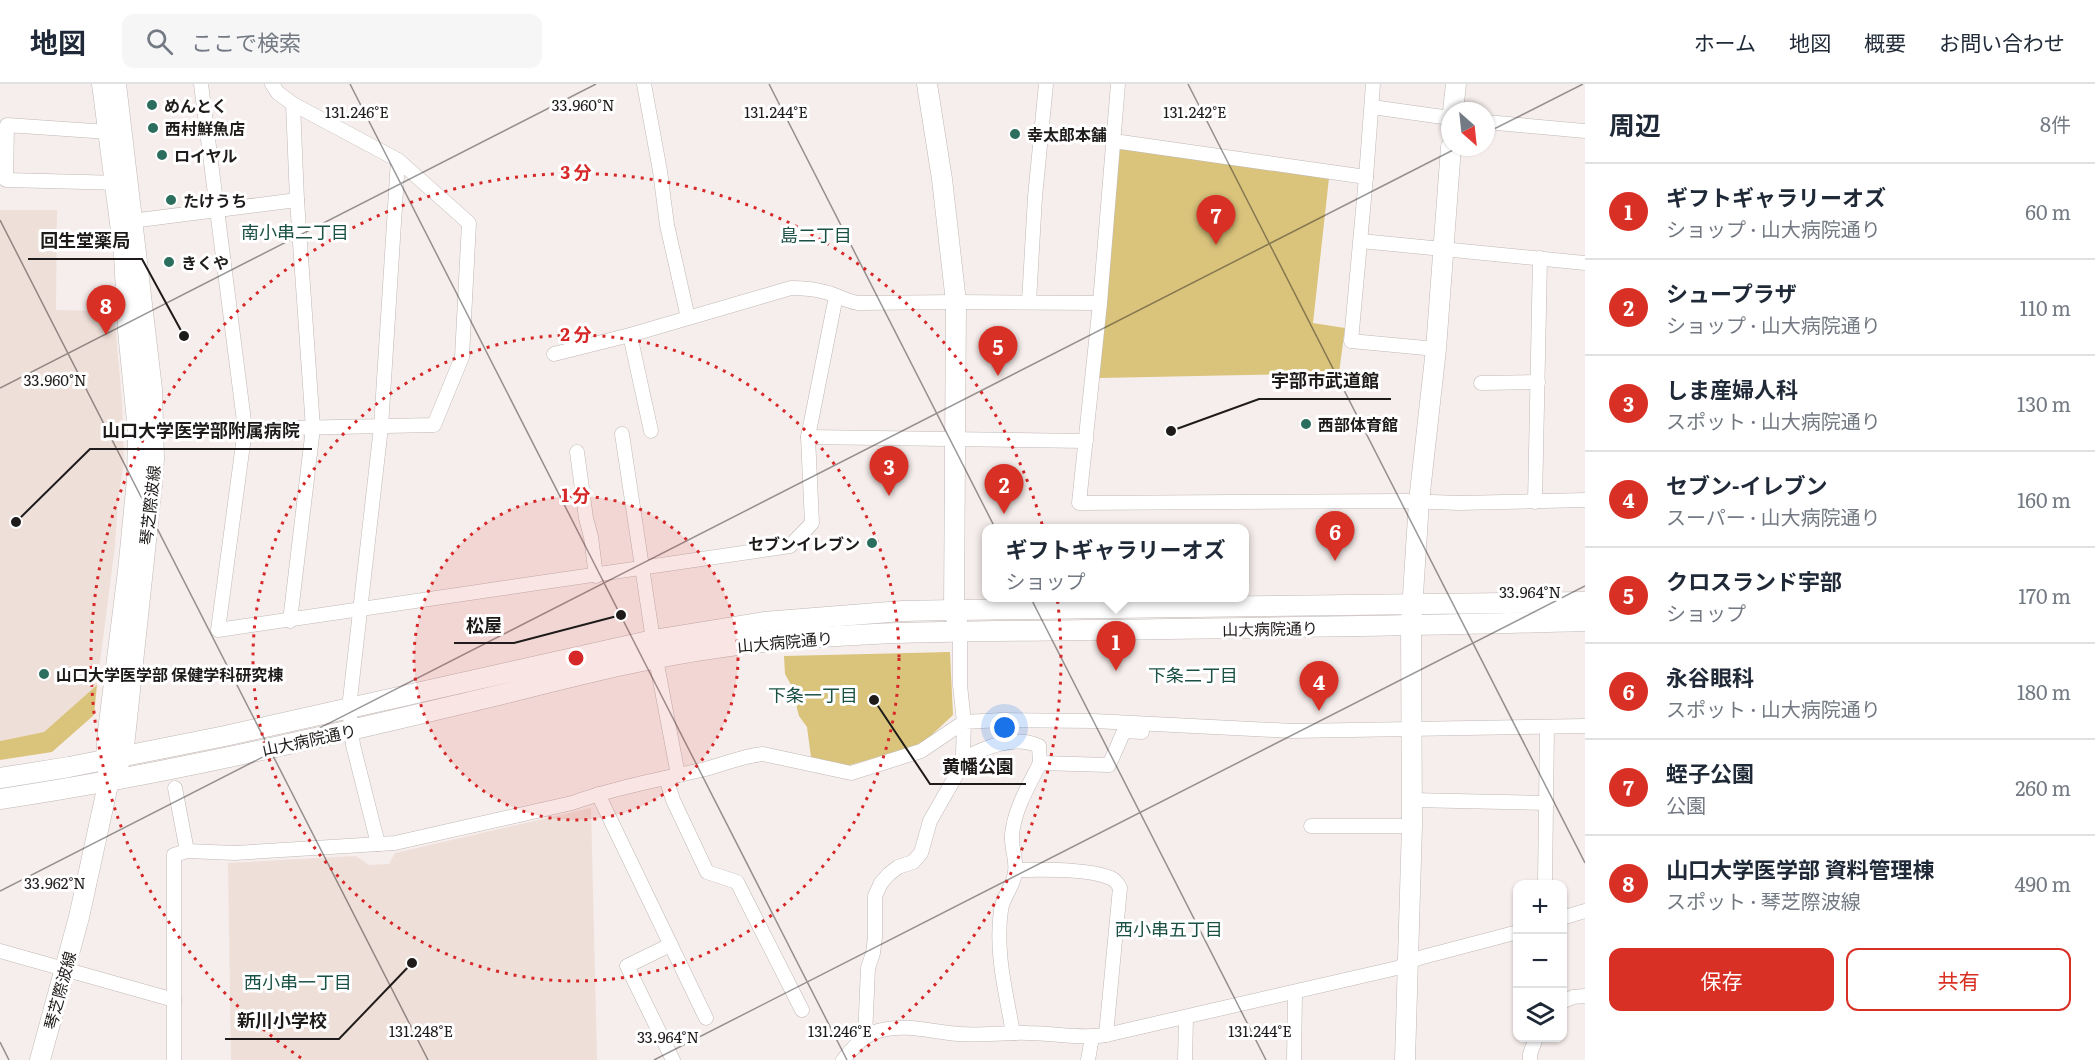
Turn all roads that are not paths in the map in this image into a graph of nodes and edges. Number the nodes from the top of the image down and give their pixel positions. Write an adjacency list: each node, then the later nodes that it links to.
1 (102, 84): 17 (street, 琴芝際波線)
2 (116, 84): 22 (street, 琴芝際波線)
3 (201, 84): 24 (street)
4 (272, 84): 12 (street)
5 (644, 84): 34 (street)
6 (927, 84): 31 (street)
7 (1046, 84): 32 (street)
8 (1118, 84): 18 (street)
9 (1373, 84): 13 (street)
10 (1456, 84): 11 (street)
11 (1455, 102)
12 (293, 104): 20 (street); 23 (street)
13 (1372, 107): 14 (street); 21 (street)
14 (1441, 117)
15 (1495, 123): 16 (street)
16 (1585, 131)
17 (108, 132): 22 (street, 琴芝際波線); 22 (street)
18 (1114, 141): 21 (street); 33 (street)
19 (1450, 156): 27 (street)
20 (398, 160): 40 (street); 40 (street)
21 (1366, 177): 26 (street)
22 (121, 183): 25 (street, 琴芝際波線)
23 (297, 200): 24 (street); 41 (street)
24 (217, 210): 25 (street); 42 (street)
25 (126, 221): 43 (street, 琴芝際波線)
26 (1361, 241): 27 (street); 36 (street)
27 (1443, 248): 28 (street); 36 (street)
28 (1540, 258): 29 (street); 38 (street)
29 (1585, 263)
30 (836, 296): 31 (street); 34 (street); 46 (street)
31 (956, 302): 32 (street); 47 (street)
32 (1029, 302): 33 (street)
33 (1100, 303): 48 (street)
34 (688, 318): 35 (street)
35 (630, 335): 37 (street); 44 (street)
36 (1436, 349): 51 (street)
37 (554, 354)
38 (1538, 382): 39 (street); 52 (street)
39 (1481, 383)
40 (381, 427): 41 (street); 58 (street)
41 (313, 428): 42 (street); 59 (street)
42 (245, 429): 43 (street); 59 (street)
43 (146, 431): 72 (street, 琴芝際波線)
44 (651, 431)
45 (622, 434): 53 (street)
46 (808, 437): 47 (street); 53 (street)
47 (954, 439): 48 (street); 57 (street)
48 (1086, 441): 51 (street)
49 (577, 452): 54 (street)
50 (1585, 500): 52 (street)
51 (1419, 501): 52 (street); 56 (street)
52 (1535, 502)
53 (642, 569): 54 (street); 63 (street)
54 (596, 576): 58 (street)
55 (1585, 602): 56 (street, 山大病院通り)
56 (1413, 605): 57 (street, 山大病院通り); 61 (street)
57 (954, 610): 62 (street); 63 (street, 山大病院通り)
58 (361, 611): 59 (street); 64 (street)
59 (290, 621)
60 (1585, 621): 61 (street, 山大病院通り)
61 (1411, 626): 62 (street, 山大病院通り); 69 (street)
62 (960, 632): 63 (street, 山大病院通り); 65 (street)
63 (655, 649): 64 (street, 山大病院通り); 70 (street, 山大病院通り); 74 (street)
64 (349, 708): 70 (street); 72 (street, 山大病院通り)
65 (964, 722): 66 (street); 74 (street); 104 (street)
66 (1166, 723): 69 (street); 73 (street)
67 (1585, 726): 68 (street)
68 (1547, 727): 69 (street); 81 (street)
69 (1412, 729): 80 (street)
70 (352, 730): 76 (street, 山大病院通り); 84 (street)
71 (973, 753): 73 (street)
72 (114, 757): 75 (street, 山大病院通り); 76 (street, 琴芝際波線)
73 (1040, 763): 86 (street)
74 (672, 776): 78 (street); 99 (street)
75 (0, 778)
76 (109, 780): 79 (street, 山大病院通り); 94 (street, 琴芝際波線)
77 (176, 788): 85 (street)
78 (598, 794): 84 (street); 91 (street)
79 (0, 799)
80 (1411, 800): 81 (street); 82 (street)
81 (1547, 803): 87 (street)
82 (1412, 825): 83 (street); 93 (street)
83 (1311, 826)
84 (378, 844): 85 (street)
85 (187, 851): 97 (street)
86 (1016, 870): 102 (street); 103 (street)
87 (1545, 880)
88 (1585, 911): 89 (street)
89 (1567, 917)
90 (1513, 933): 93 (street)
91 (670, 945): 100 (street); 108 (street)
92 (0, 951): 94 (street)
93 (1408, 964): 95 (street); 113 (street)
94 (65, 970): 97 (street); 106 (street, 琴芝際波線)
95 (1295, 993): 101 (street); 112 (street)
96 (1585, 996): 98 (street)
97 (174, 1000): 107 (street)
98 (1567, 1000)
99 (802, 1010)
100 (706, 1018)
101 (1186, 1018): 103 (street); 111 (street)
102 (1013, 1033): 103 (street); 104 (street)
103 (1099, 1036): 110 (street)
104 (865, 1037): 109 (street)
105 (1534, 1042): 114 (street)
106 (40, 1060)
107 (174, 1060)
108 (672, 1060)
109 (843, 1060)
110 (1088, 1060)
111 (1185, 1060)
112 (1294, 1060)
113 (1405, 1060)
114 (1530, 1060)

